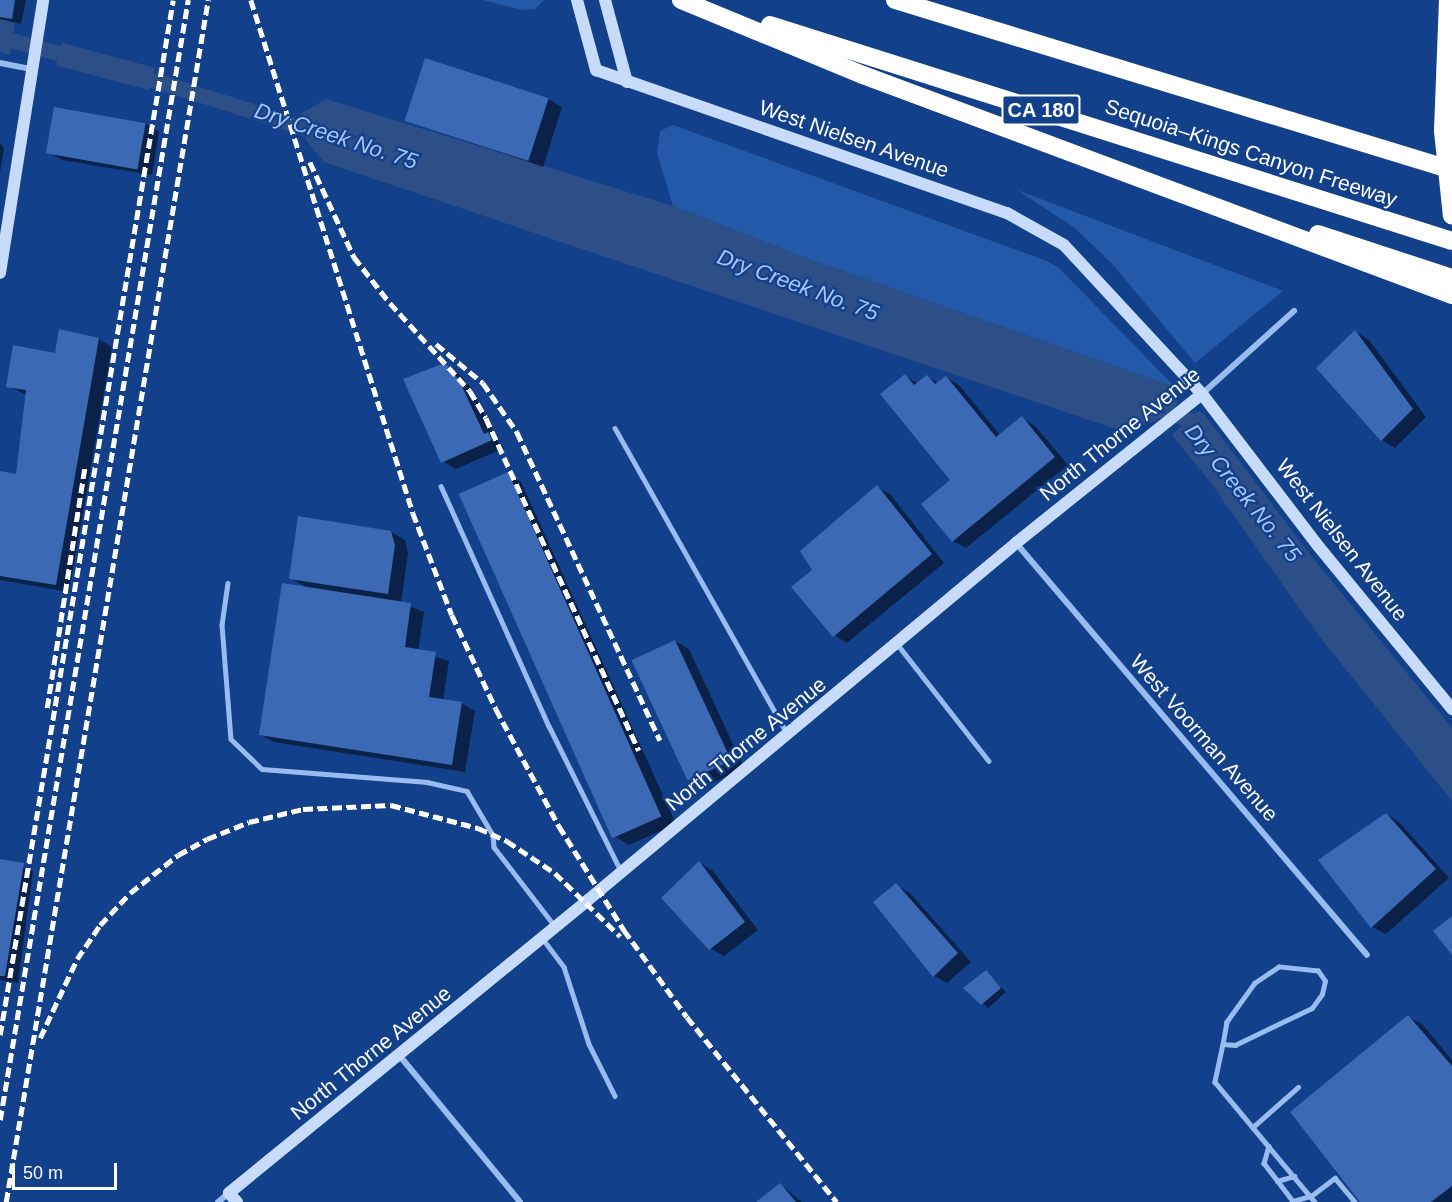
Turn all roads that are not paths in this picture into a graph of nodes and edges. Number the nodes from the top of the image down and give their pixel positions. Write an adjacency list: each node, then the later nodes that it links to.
1 (43, 0): 9 (street)
2 (577, 0): 10 (street, West Nielsen Avenue)
3 (605, 0): 10 (street)
4 (681, 0): 11 (highway)
5 (692, 0): 15 (highway, Sequoia–Kings Canyon Freeway / CA 180)
6 (895, 0): 12 (highway, Sequoia–Kings Canyon Freeway)
7 (1448, 0): 13 (highway)
8 (1, 64): 9 (street)
9 (31, 69): 14 (street)
10 (627, 82): 20 (street, West Nielsen Avenue)
11 (1066, 150): 17 (highway); 18 (highway)
12 (1452, 170)
13 (1452, 216)
14 (4, 227): 16 (street)
15 (1452, 241)
16 (0, 273)
17 (1452, 278)
18 (1452, 295)
19 (1294, 311): 20 (street, North Thorne Avenue)
20 (1198, 398): 23 (street, North Thorne Avenue); 26 (street, West Nielsen Avenue)
21 (615, 428): 27 (lane)
22 (441, 486): 29 (lane)
23 (1016, 543): 25 (street, North Thorne Avenue); 32 (street, West Voorman Avenue)
24 (228, 583): 30 (lane)
25 (897, 644): 27 (street, North Thorne Avenue); 28 (lane)
26 (1452, 709)
27 (787, 733): 29 (street, North Thorne Avenue)
28 (989, 761)
29 (622, 872): 30 (street, North Thorne Avenue)
30 (555, 927): 31 (street, North Thorne Avenue)
31 (542, 938): 34 (street, North Thorne Avenue); 36 (lane)
32 (1367, 955)
33 (1222, 1044): 33 (lane); 37 (lane)
34 (399, 1055): 42 (street, North Thorne Avenue); 44 (street)
35 (1298, 1087): 37 (lane)
36 (615, 1096)
37 (1253, 1128): 38 (lane)
38 (1269, 1146): 39 (lane); 40 (lane)
39 (1294, 1176): 40 (lane); 41 (lane)
40 (1277, 1181): 45 (lane)
41 (1311, 1196): 45 (lane); 46 (lane); 47 (lane)
42 (233, 1197): 43 (street, North Thorne Avenue)
43 (218, 1202)
44 (520, 1202)
45 (1293, 1202)
46 (1316, 1202)
47 (1355, 1202)

